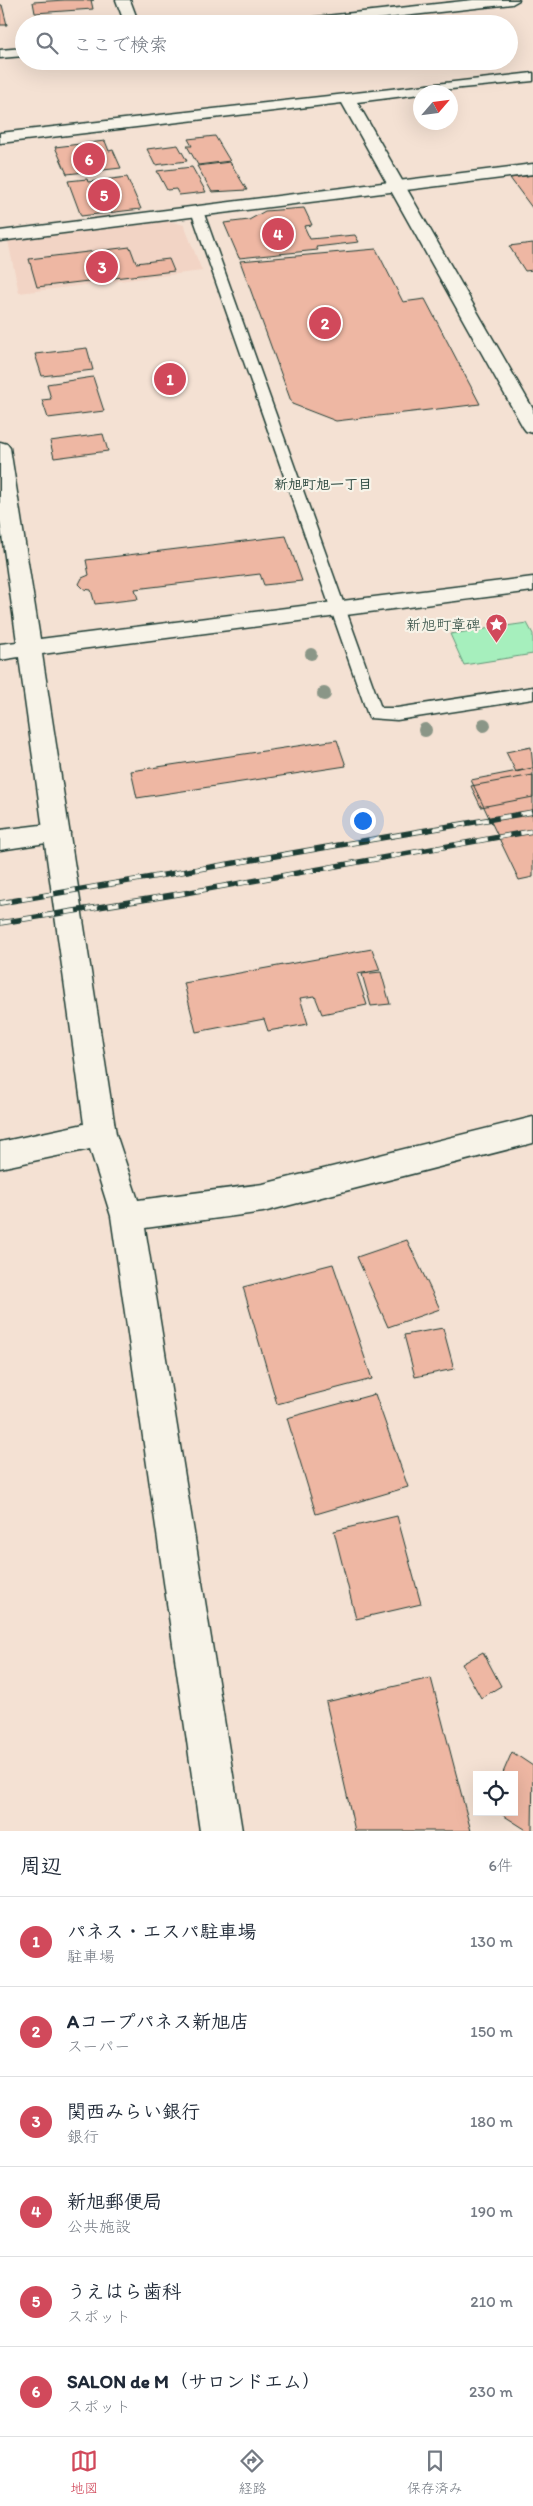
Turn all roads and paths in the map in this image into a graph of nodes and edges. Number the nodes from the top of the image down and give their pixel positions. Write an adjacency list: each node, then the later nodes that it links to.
1 (123, 0): 5 (street)
2 (512, 0): 3 (street)
3 (477, 2): 7 (street)
4 (299, 7): 6 (street)
5 (129, 15)
6 (303, 15)
7 (366, 15)
8 (15, 53): 9 (street)
9 (0, 54)
10 (533, 77): 11 (street)
11 (347, 98): 12 (street); 14 (street)
12 (0, 138)
13 (533, 169): 14 (street)
14 (397, 186): 15 (street); 17 (street)
15 (197, 211): 16 (street); 20 (lane)
16 (0, 236)
17 (533, 427)
18 (0, 448): 21 (street)
19 (533, 584): 20 (street)
20 (338, 611): 21 (street); 23 (lane)
21 (30, 648): 22 (street); 24 (street)
22 (0, 652)
23 (533, 693)
24 (57, 833): 25 (street); 27 (street)
25 (0, 840)
26 (533, 1130): 29 (street)
27 (101, 1134): 28 (street); 29 (street)
28 (0, 1155)
29 (127, 1216): 30 (street)
30 (221, 1831)

